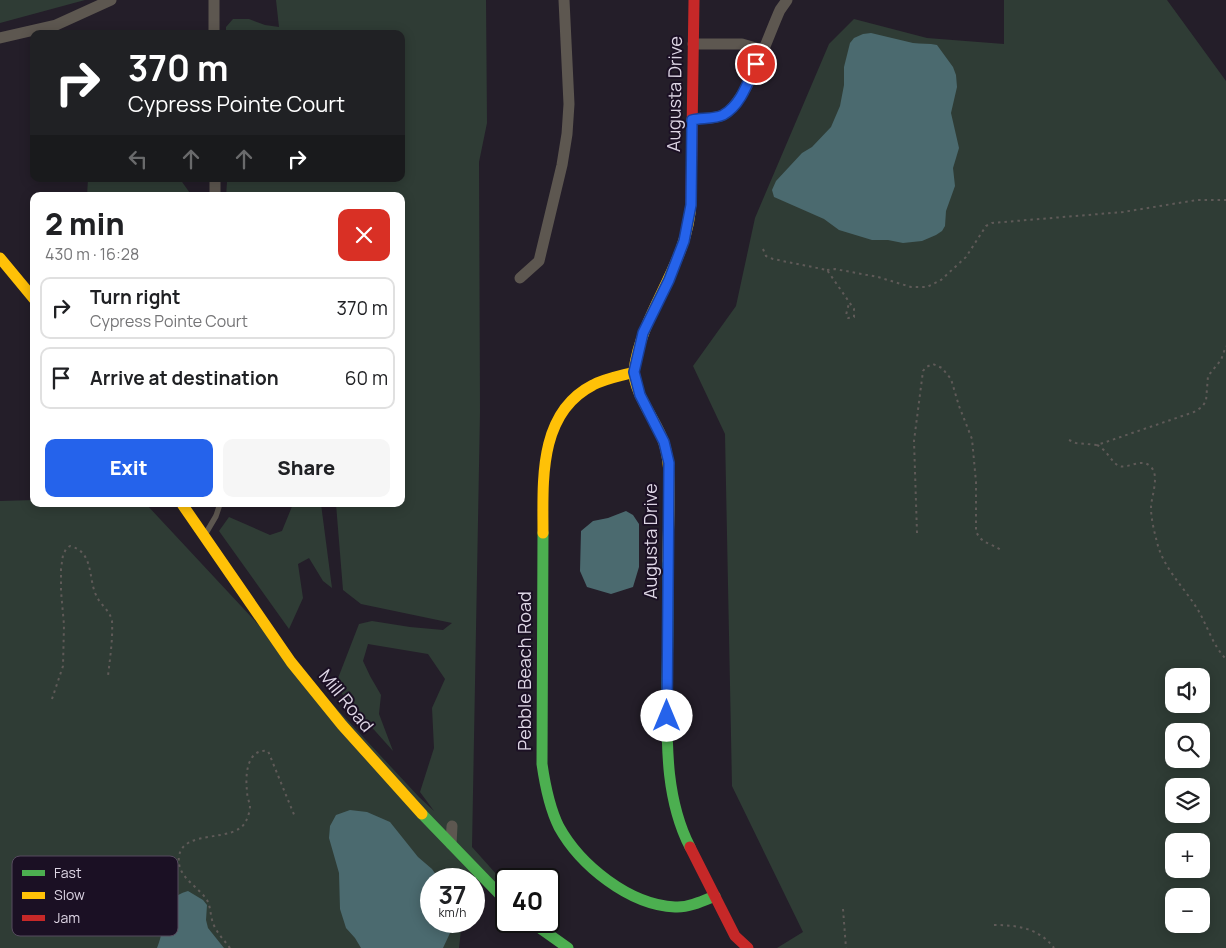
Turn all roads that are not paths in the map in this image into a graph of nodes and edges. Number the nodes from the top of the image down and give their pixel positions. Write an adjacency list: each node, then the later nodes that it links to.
1 (111, 0): 6 (street)
2 (214, 0): 7 (street)
3 (564, 0): 14 (street)
4 (694, 0): 10 (street, Augusta Drive)
5 (787, 0): 11 (street)
6 (34, 30)
7 (214, 30)
8 (30, 31): 9 (street)
9 (0, 38)
10 (693, 44): 11 (street); 12 (street, Augusta Drive)
11 (762, 50): 12 (street)
12 (692, 120): 16 (street, Augusta Drive)
13 (0, 258): 15 (street)
14 (520, 278)
15 (30, 294)
16 (634, 372): 23 (street, Augusta Drive); 23 (street, Pebble Beach Road)
17 (184, 507): 19 (street, Mill Road)
18 (219, 507): 19 (lane)
19 (205, 535): 21 (street, Mill Road)
20 (452, 826): 21 (street)
21 (450, 844): 22 (street, Mill Road)
22 (495, 890)
23 (715, 896): 25 (street, Augusta Drive)
24 (547, 933): 26 (street)
25 (735, 936): 27 (street, Augusta Drive); 28 (street, Augusta Drive)
26 (568, 948)
27 (735, 948)
28 (748, 948)

